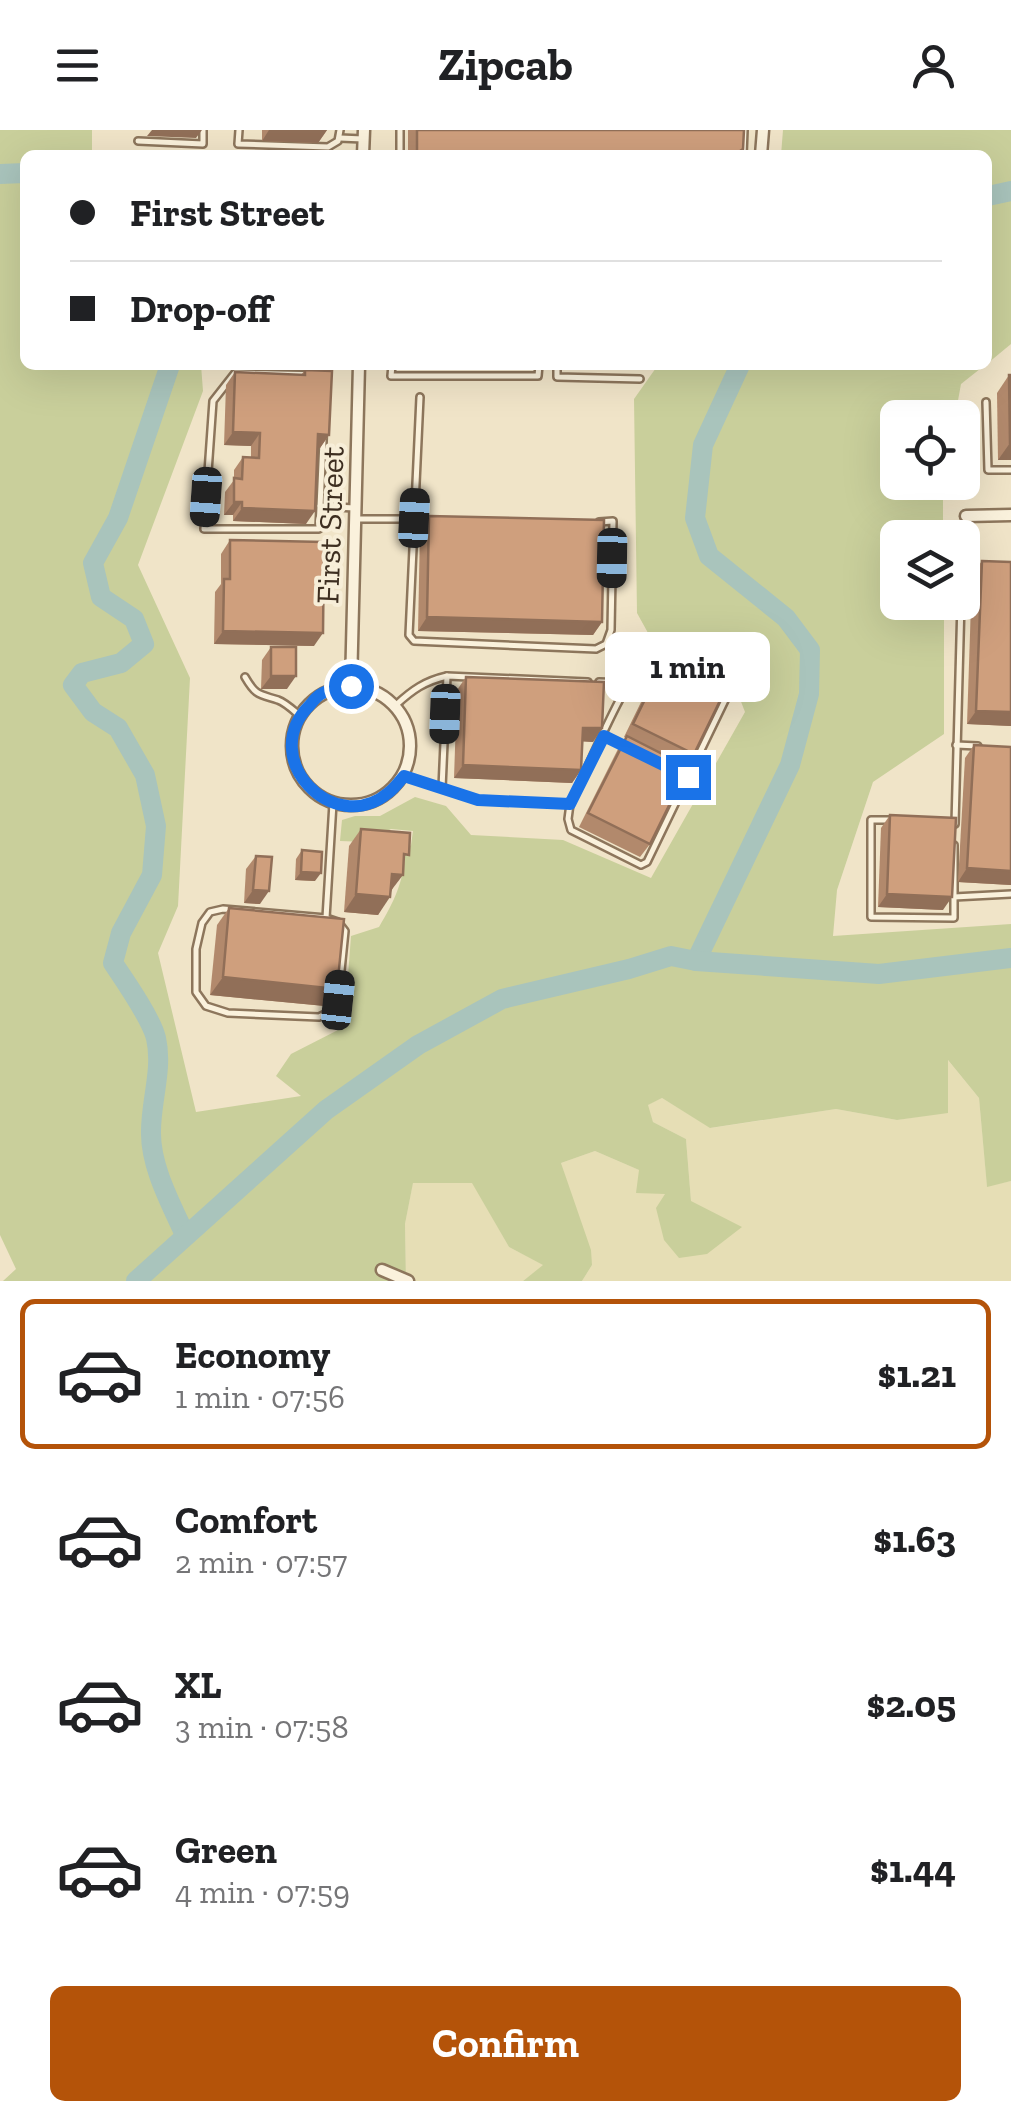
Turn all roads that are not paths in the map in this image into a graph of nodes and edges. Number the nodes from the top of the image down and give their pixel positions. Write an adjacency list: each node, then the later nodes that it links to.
1 (203, 130): 5 (lane)
2 (239, 130): 3 (lane)
3 (340, 134): 4 (lane)
4 (364, 134)
5 (138, 141)
6 (359, 370): 15 (street, First Street)
7 (392, 370): 8 (lane)
8 (539, 370)
9 (556, 370): 10 (lane)
10 (640, 379)
11 (420, 397): 18 (lane)
12 (986, 402): 13 (lane)
13 (1011, 470)
14 (319, 506): 14 (lane); 15 (lane)
15 (356, 513): 18 (lane); 26 (street, First Street)
16 (1011, 515): 17 (street)
17 (966, 516): 20 (lane)
18 (414, 518): 19 (lane); 21 (lane)
19 (424, 519)
20 (966, 520)
21 (585, 522)
22 (960, 620): 30 (lane)
23 (446, 676): 25 (lane); 27 (lane); 34 (lane)
24 (245, 677): 28 (lane)
25 (628, 683): 29 (lane); 36 (lane)
26 (351, 686): 27 (street); 28 (street)
27 (396, 706): 33 (street)
28 (299, 715): 35 (street)
29 (604, 736): 32 (lane); 36 (lane)
30 (956, 745): 31 (lane); 39 (lane)
31 (992, 746)
32 (638, 752)
33 (404, 776): 34 (lane); 35 (street)
34 (442, 789): 36 (lane)
35 (333, 803): 40 (lane)
36 (570, 804)
37 (904, 820): 39 (lane)
38 (1011, 894): 39 (lane)
39 (954, 897)
40 (326, 918): 40 (lane)
41 (382, 1270): 42 (street)
42 (408, 1281)

